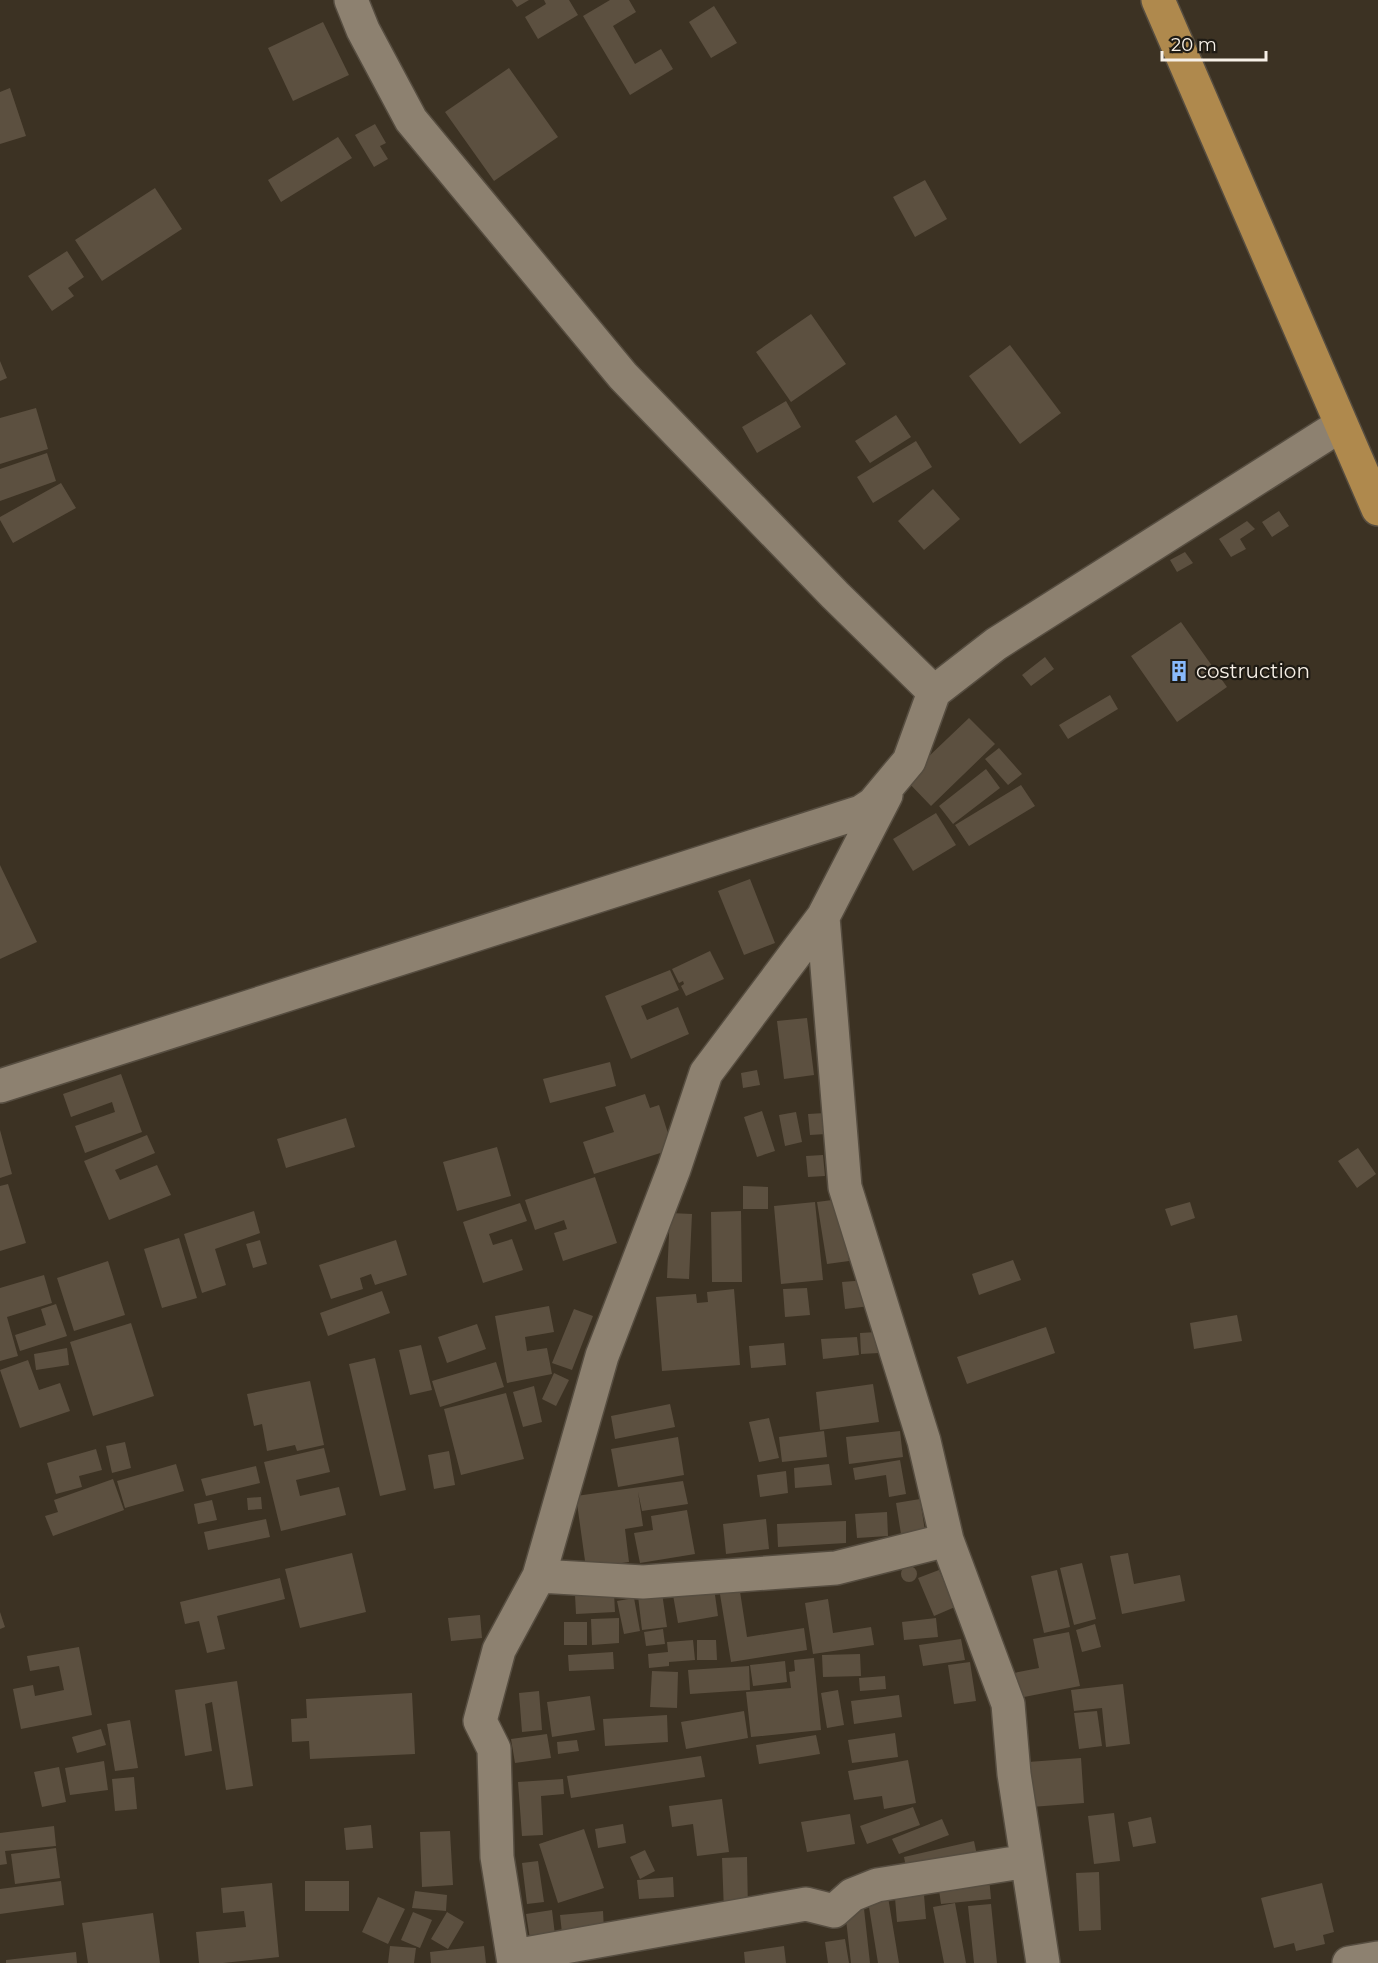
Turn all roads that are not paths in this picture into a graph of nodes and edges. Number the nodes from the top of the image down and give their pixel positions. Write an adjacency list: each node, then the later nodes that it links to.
1 (351, 0): 5 (street)
2 (1158, 0): 3 (main road)
3 (1341, 425): 4 (main road); 5 (street)
4 (1378, 509)
5 (934, 692): 6 (street)
6 (892, 783): 7 (street); 8 (street)
7 (823, 917): 9 (street); 10 (street)
8 (0, 1086)
9 (947, 1540): 10 (street); 11 (street)
10 (539, 1576): 13 (street)
11 (1028, 1861): 13 (street); 14 (street)
12 (1378, 1958): 15 (street)
13 (514, 1960)
14 (1043, 1963)
15 (1349, 1963)

